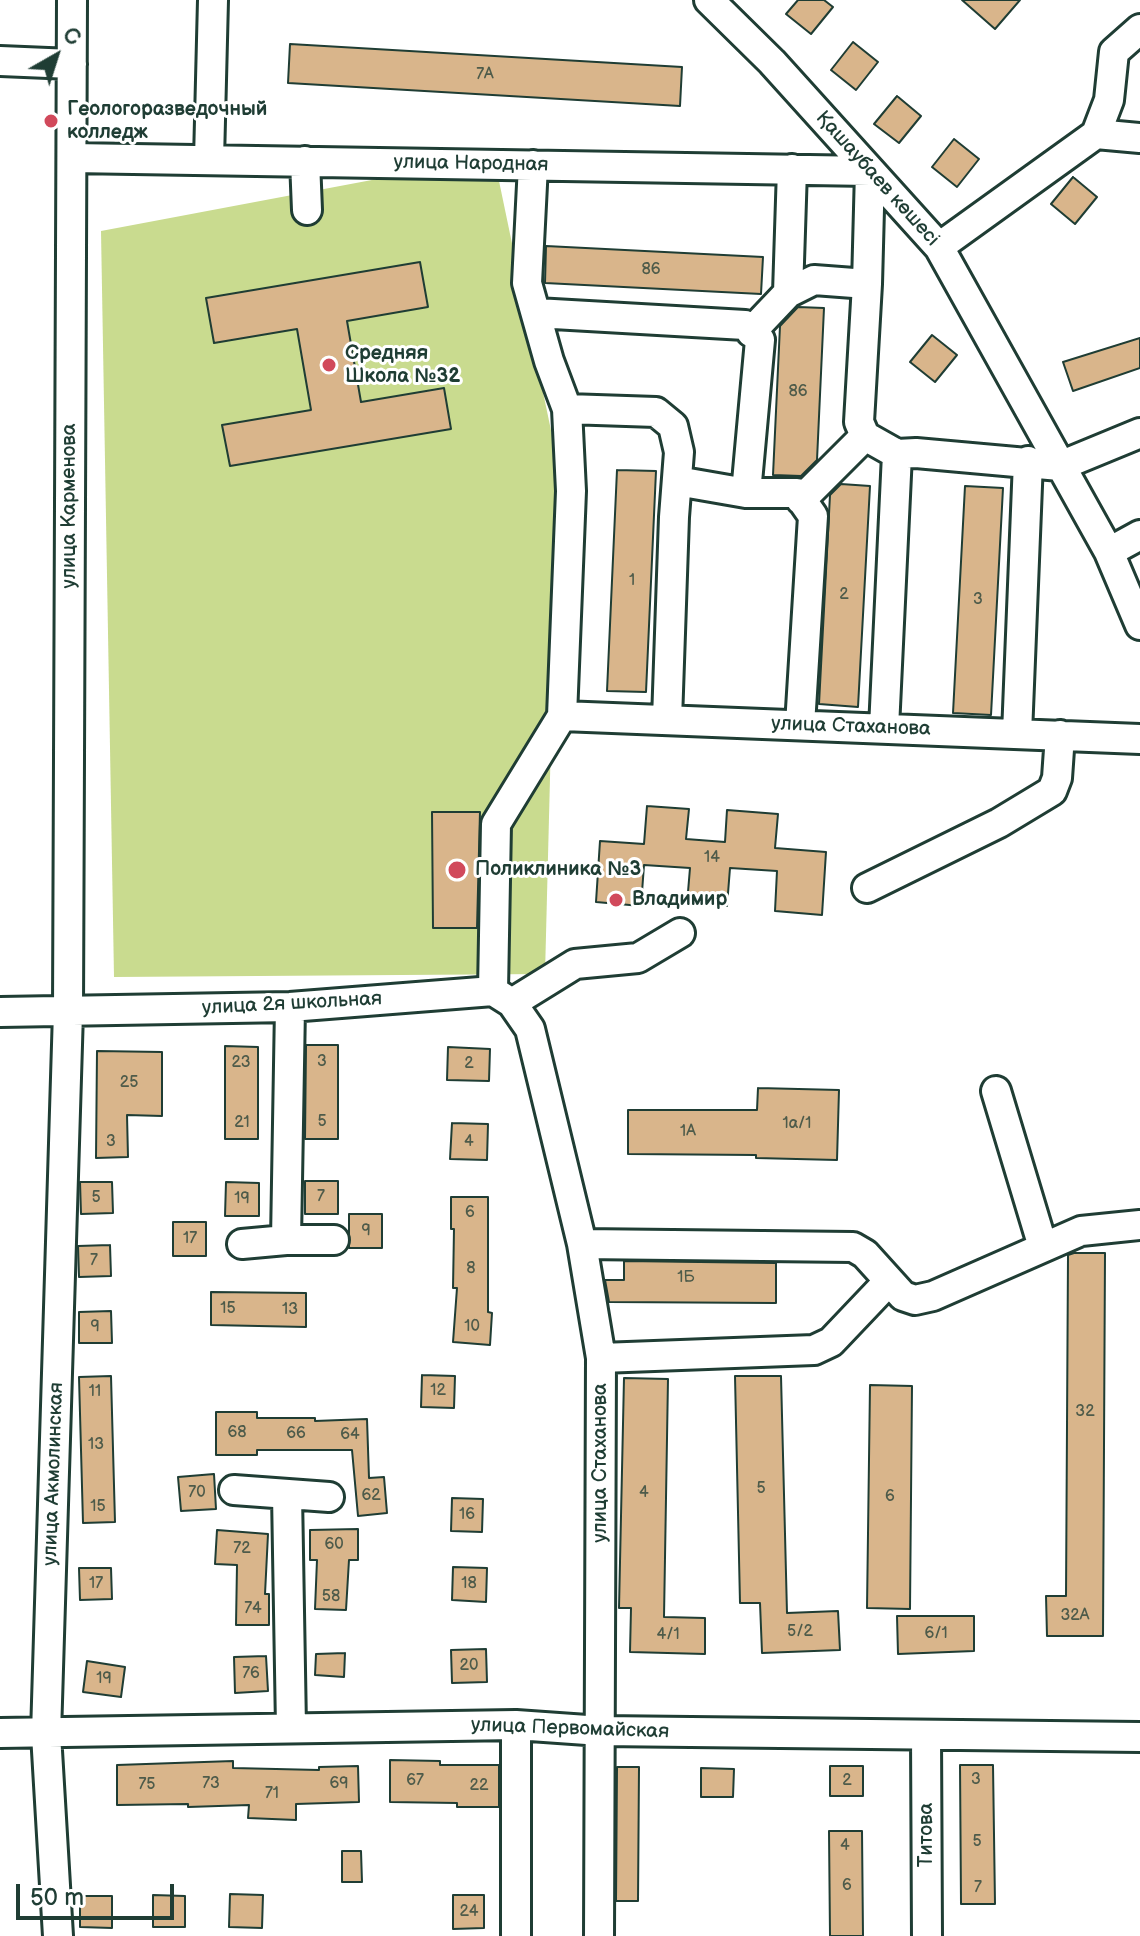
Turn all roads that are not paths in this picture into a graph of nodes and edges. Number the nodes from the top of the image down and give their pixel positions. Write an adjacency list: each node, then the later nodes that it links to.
1 (72, 0): 6 (street, улица Карменова)
2 (213, 0): 10 (street)
3 (709, 0): 14 (street, Қашаубаев көшесі)
4 (1140, 29): 7 (street)
5 (0, 61): 6 (street)
6 (72, 64): 9 (street, улица Карменова)
7 (1096, 134): 8 (street); 16 (street)
8 (1140, 138)
9 (72, 158): 10 (street, улица Народная); 45 (street, улица Карменова)
10 (209, 160): 11 (street, улица Народная)
11 (305, 161): 12 (street, улица Народная); 15 (street)
12 (533, 165): 13 (street, улица Народная); 19 (street)
13 (792, 169): 14 (street, улица Народная); 18 (street)
14 (870, 171): 16 (street, Қашаубаев көшесі); 17 (street)
15 (307, 210)
16 (939, 247): 26 (street, Қашаубаев көшесі)
17 (867, 284): 18 (street); 23 (street)
18 (788, 293): 20 (street)
19 (536, 313): 20 (street); 21 (street)
20 (751, 332): 28 (street)
21 (567, 409): 27 (street); 33 (street)
22 (1140, 433): 26 (street)
23 (865, 436): 24 (street); 29 (street)
24 (897, 454): 25 (street); 36 (street)
25 (1028, 461): 26 (street); 37 (street)
26 (1060, 466): 31 (street, Қашаубаев көшесі)
27 (677, 481): 28 (street); 34 (street)
28 (746, 493): 29 (street)
29 (801, 500): 35 (street)
30 (1140, 535): 31 (street)
31 (1109, 552): 32 (street, Қашаубаев көшесі)
32 (1140, 625)
33 (562, 716): 34 (street, улица Стаханова); 42 (street)
34 (667, 720): 35 (street, улица Стаханова)
35 (800, 725): 36 (street, улица Стаханова)
36 (884, 728): 37 (street, улица Стаханова)
37 (1017, 734): 38 (street, улица Стаханова)
38 (1060, 735): 39 (street, улица Стаханова); 40 (street)
39 (1140, 739)
40 (867, 888)
41 (680, 933): 42 (street)
42 (503, 997): 43 (street, улица 2я школьная); 51 (street, улица Стаханова)
43 (290, 1007): 45 (street, улица 2я школьная); 48 (street)
44 (0, 1012): 45 (street, улица 2я школьная)
45 (68, 1012): 62 (street, улица Акмолинская)
46 (996, 1091): 52 (street)
47 (1140, 1225): 52 (street)
48 (286, 1240): 49 (street); 50 (street)
49 (334, 1240)
50 (242, 1244)
51 (582, 1244): 53 (street); 54 (street, улица Стаханова)
52 (1043, 1247): 53 (street)
53 (888, 1282): 54 (street)
54 (601, 1358): 60 (street, улица Стаханова)
55 (234, 1490): 56 (street)
56 (287, 1494): 57 (street); 59 (street)
57 (329, 1497)
58 (516, 1725): 59 (street, улица Первомайская); 60 (street, улица Первомайская); 66 (street)
59 (291, 1728): 62 (street, улица Первомайская)
60 (601, 1731): 63 (street, улица Первомайская); 67 (street, улица Стаханова)
61 (0, 1733): 62 (street, улица Первомайская)
62 (46, 1734): 65 (street, улица Акмолинская)
63 (926, 1735): 64 (street, улица Первомайская); 68 (street, Титова)
64 (1140, 1737)
65 (58, 1936)
66 (516, 1936)
67 (599, 1936)
68 (927, 1936)

